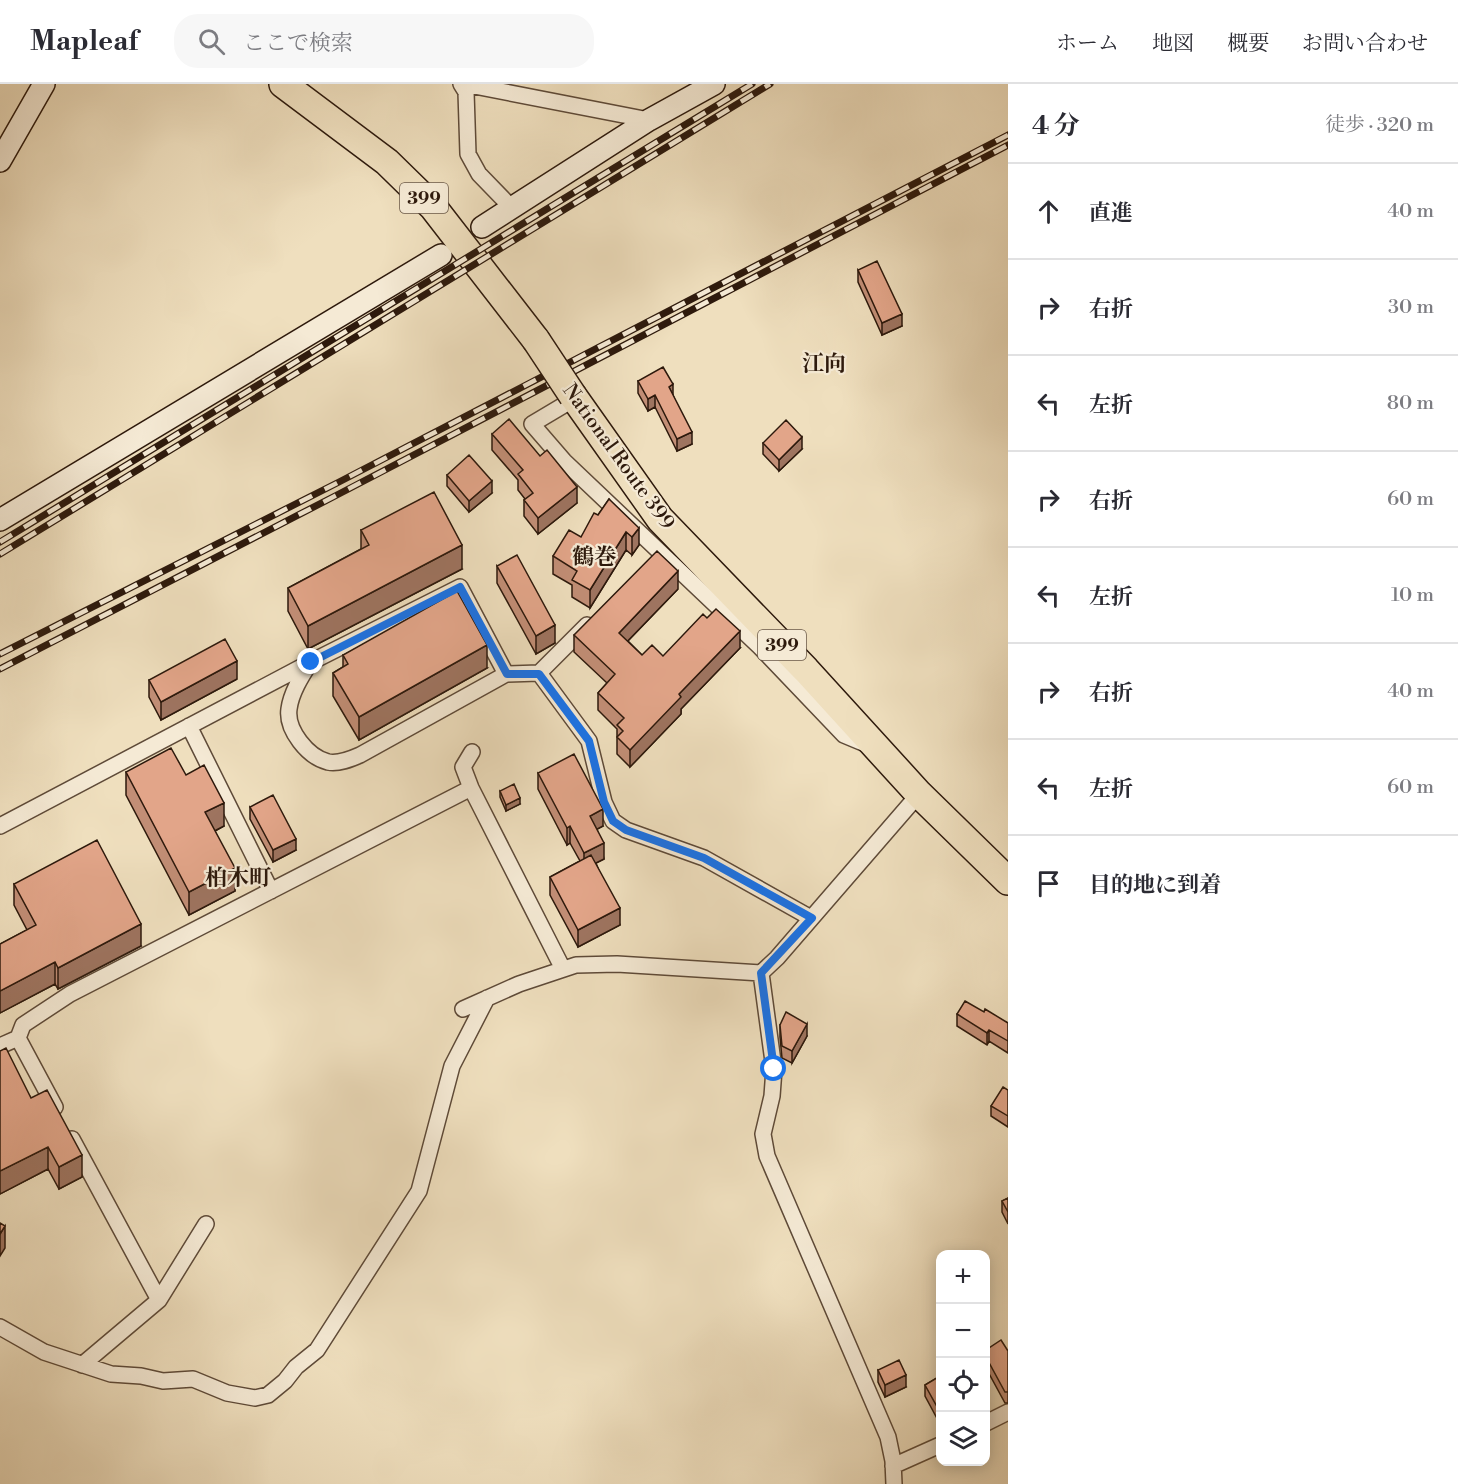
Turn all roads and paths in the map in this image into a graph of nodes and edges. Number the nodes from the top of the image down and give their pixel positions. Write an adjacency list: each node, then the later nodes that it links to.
1 (44, 84): 6 (street)
2 (283, 84): 10 (highway, National Route 399 / 399, bridge)
3 (463, 84): 5 (street); 7 (street)
4 (714, 84): 5 (street)
5 (649, 120): 7 (street)
6 (0, 161)
7 (511, 207): 8 (street)
8 (482, 227)
9 (441, 255): 11 (street)
10 (574, 397): 17 (highway, National Route 399 / 399); 17 (street)
11 (0, 520)
12 (595, 617): 15 (street)
13 (311, 662): 14 (street); 14 (street); 16 (street)
14 (507, 674): 15 (street)
15 (539, 674): 24 (street)
16 (189, 726): 21 (street); 23 (street)
17 (879, 750): 20 (highway, National Route 399 / 399)
18 (471, 752): 19 (street)
19 (471, 788): 23 (street); 25 (street)
20 (918, 794): 22 (highway, National Route 399 / 399); 24 (street)
21 (0, 826)
22 (1008, 882)
23 (271, 891): 29 (street)
24 (812, 918): 26 (street)
25 (562, 969): 26 (street); 27 (street)
26 (761, 973): 38 (street)
27 (487, 998): 28 (street); 34 (street)
28 (463, 1009)
29 (18, 1038): 30 (street); 32 (street)
30 (0, 1046)
31 (206, 1224): 32 (street)
32 (159, 1300): 34 (street)
33 (0, 1328): 34 (street)
34 (82, 1365)
35 (1008, 1412): 36 (street)
36 (990, 1421)
37 (936, 1447): 38 (street)
38 (893, 1466): 39 (street)
39 (894, 1484)

